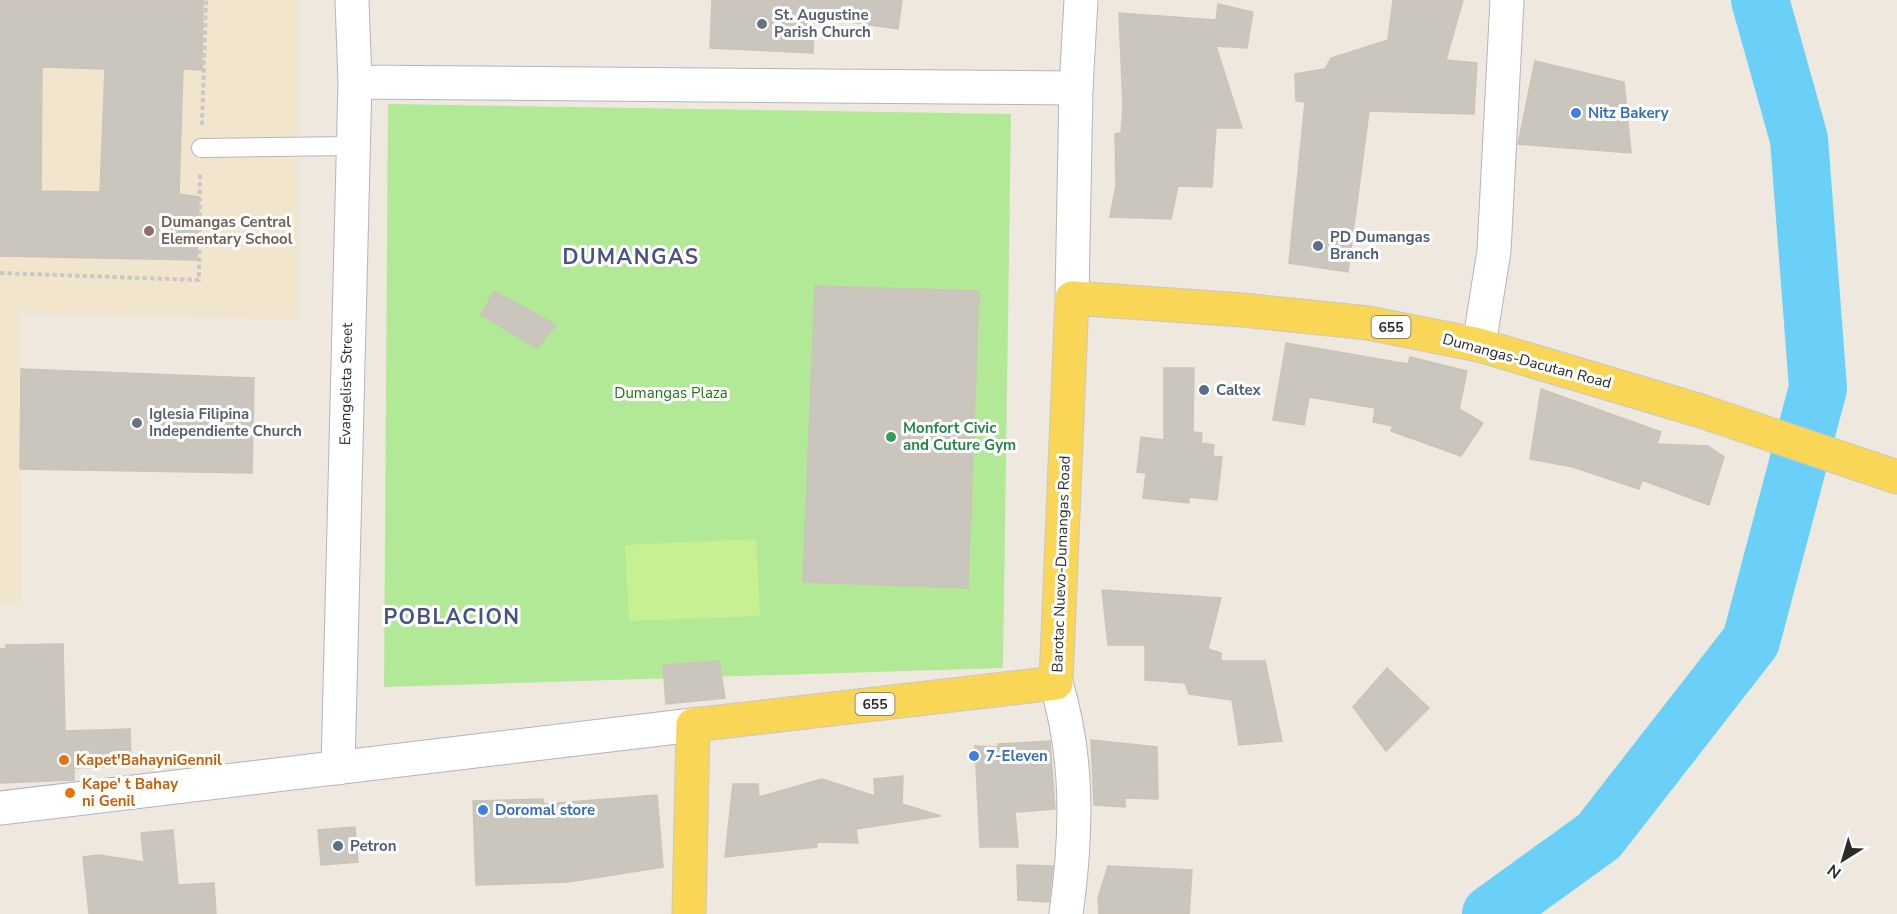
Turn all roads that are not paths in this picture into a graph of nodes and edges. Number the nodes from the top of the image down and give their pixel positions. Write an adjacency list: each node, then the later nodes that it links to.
1 (352, 0): 4 (street, Evangelista Street)
2 (1081, 0): 5 (street, Barotac Nuevo-Dumangas Road)
3 (1507, 0): 9 (street)
4 (355, 82): 5 (street); 6 (street, Evangelista Street)
5 (1076, 88): 8 (street, Barotac Nuevo-Dumangas Road)
6 (351, 146): 7 (lane); 13 (street, Evangelista Street)
7 (201, 148)
8 (1072, 298): 9 (main road, Dumangas-Dacutan Road / 655); 11 (main road, Barotac Nuevo-Dumangas Road)
9 (1479, 345): 10 (main road, Dumangas-Dacutan Road / 655)
10 (1897, 477)
11 (1056, 683): 12 (main road, Barotac Nuevo-Dumangas Road / 655); 16 (street)
12 (693, 725): 13 (street); 15 (main road)
13 (338, 768): 14 (street)
14 (0, 808)
15 (689, 914)
16 (1066, 914)

